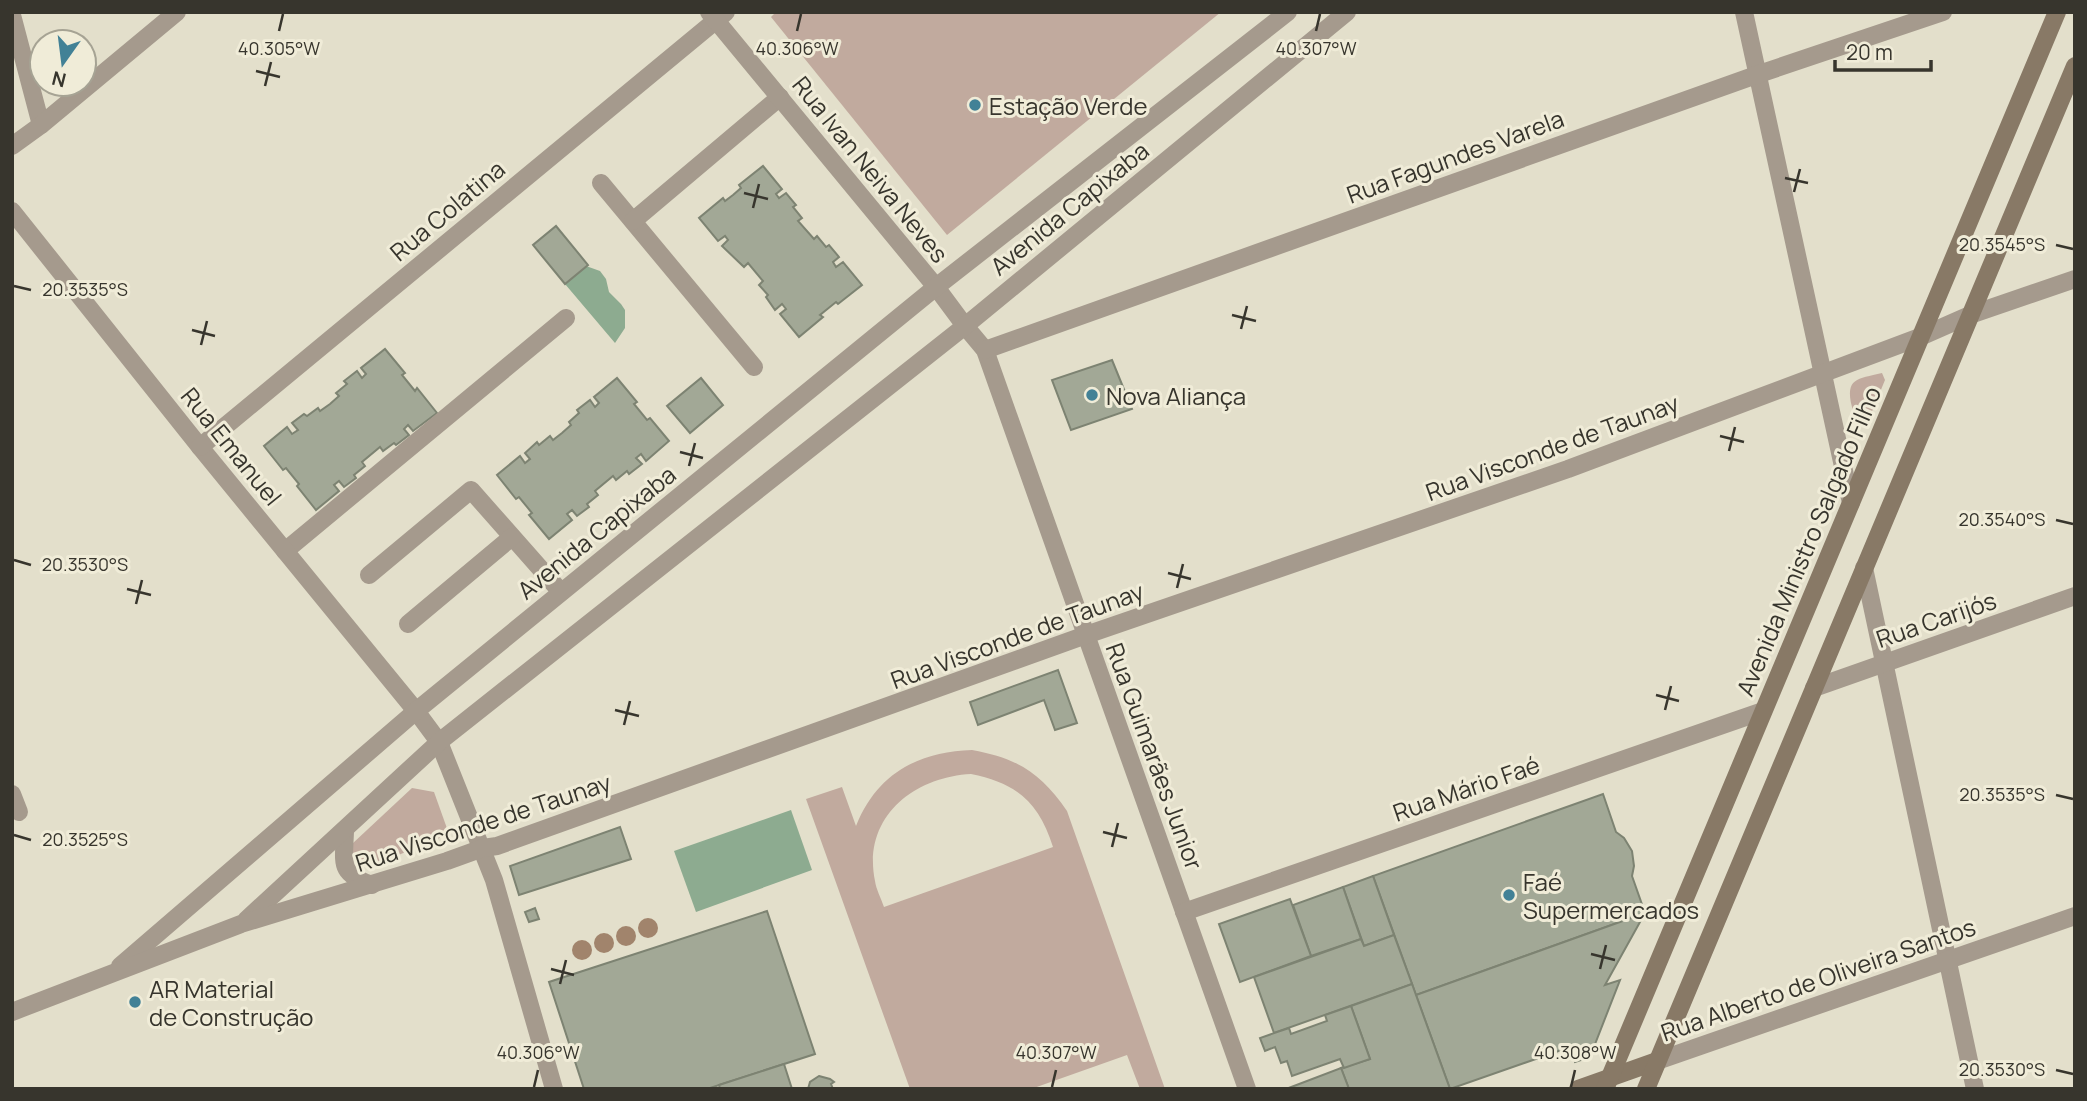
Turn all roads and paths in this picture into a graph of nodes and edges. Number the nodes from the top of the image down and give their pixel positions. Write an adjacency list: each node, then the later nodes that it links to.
1 (177, 12): 12 (street)
2 (1289, 12): 18 (street, Avenida Capixaba)
3 (1347, 12): 21 (street, Avenida Capixaba)
4 (1744, 12): 10 (street)
5 (1943, 12): 10 (street, Rua Fagundes Varela)
6 (2057, 12): 22 (main road, Avenida Ministro Salgado Filho)
7 (12, 15): 12 (street)
8 (717, 15): 11 (street, Rua Ivan Neiva Neves); 26 (street, Rua Colatina)
9 (2075, 66): 19 (main road)
10 (1759, 74): 23 (street, Rua Fagundes Varela); 25 (street)
11 (780, 97): 16 (street); 18 (street, Rua Ivan Neiva Neves)
12 (41, 125): 13 (street)
13 (12, 146)
14 (601, 183): 16 (street)
15 (12, 211): 26 (street, Rua Emanuel)
16 (633, 221): 24 (street)
17 (2075, 279): 19 (street, Rua Visconde de Taunay)
18 (936, 287): 21 (street, Rua Ivan Neiva Neves); 32 (street, Avenida Capixaba)
19 (1970, 315): 22 (street, Rua Visconde de Taunay); 30 (main road)
20 (566, 318): 29 (street)
21 (965, 326): 23 (street, Rua Guimarães Junior); 40 (street, Avenida Capixaba)
22 (1920, 337): 25 (street, Rua Visconde de Taunay); 27 (main road, Avenida Ministro Salgado Filho)
23 (985, 350): 35 (street, Rua Guimarães Junior)
24 (754, 367)
25 (1822, 374): 27 (street); 35 (street, Rua Visconde de Taunay)
26 (200, 447): 29 (street, Rua Emanuel)
27 (1851, 503): 39 (main road, Avenida Ministro Salgado Filho)
28 (512, 537): 31 (street); 32 (street); 34 (street)
29 (285, 551): 38 (street, Rua Emanuel)
30 (1864, 568): 36 (street); 37 (main road)
31 (369, 575)
32 (561, 592): 38 (street, Avenida Capixaba)
33 (2075, 596): 36 (street, Rua Carijós)
34 (408, 624)
35 (1086, 635): 44 (street, Rua Visconde de Taunay); 46 (street, Rua Guimarães Junior)
36 (1885, 663): 37 (street, Rua Carijós); 49 (street)
37 (1814, 688): 52 (main road)
38 (416, 711): 40 (street, Rua Emanuel); 50 (street, Avenida Capixaba)
39 (1763, 711): 46 (street, Rua Mário Faé); 53 (main road, Avenida Ministro Salgado Filho)
40 (439, 742): 43 (street, Avenida Capixaba); 44 (street, Rua Emanuel)
41 (12, 794): 42 (street)
42 (19, 812)
43 (345, 831): 45 (street); 48 (street, Avenida Capixaba)
44 (483, 848): 45 (street, Rua Visconde de Taunay); 54 (street, Rua Emanuel)
45 (372, 885): 48 (street, Rua Visconde de Taunay)
46 (1184, 912): 55 (street, Rua Guimarães Junior)
47 (2075, 916): 49 (street, Rua Alberto de Oliveira Santos)
48 (241, 924): 50 (street, Rua Visconde de Taunay)
49 (1948, 960): 52 (street, Rua Alberto de Oliveira Santos); 58 (street)
50 (110, 974): 51 (street, Rua Visconde de Taunay)
51 (12, 1012)
52 (1657, 1061): 53 (main road, Rua Alberto de Oliveira Santos); 57 (main road)
53 (1607, 1083): 56 (main road, Rua Alberto de Oliveira Santos)
54 (554, 1089)
55 (1247, 1089)
56 (1578, 1089)
57 (1646, 1089)
58 (1975, 1089)

